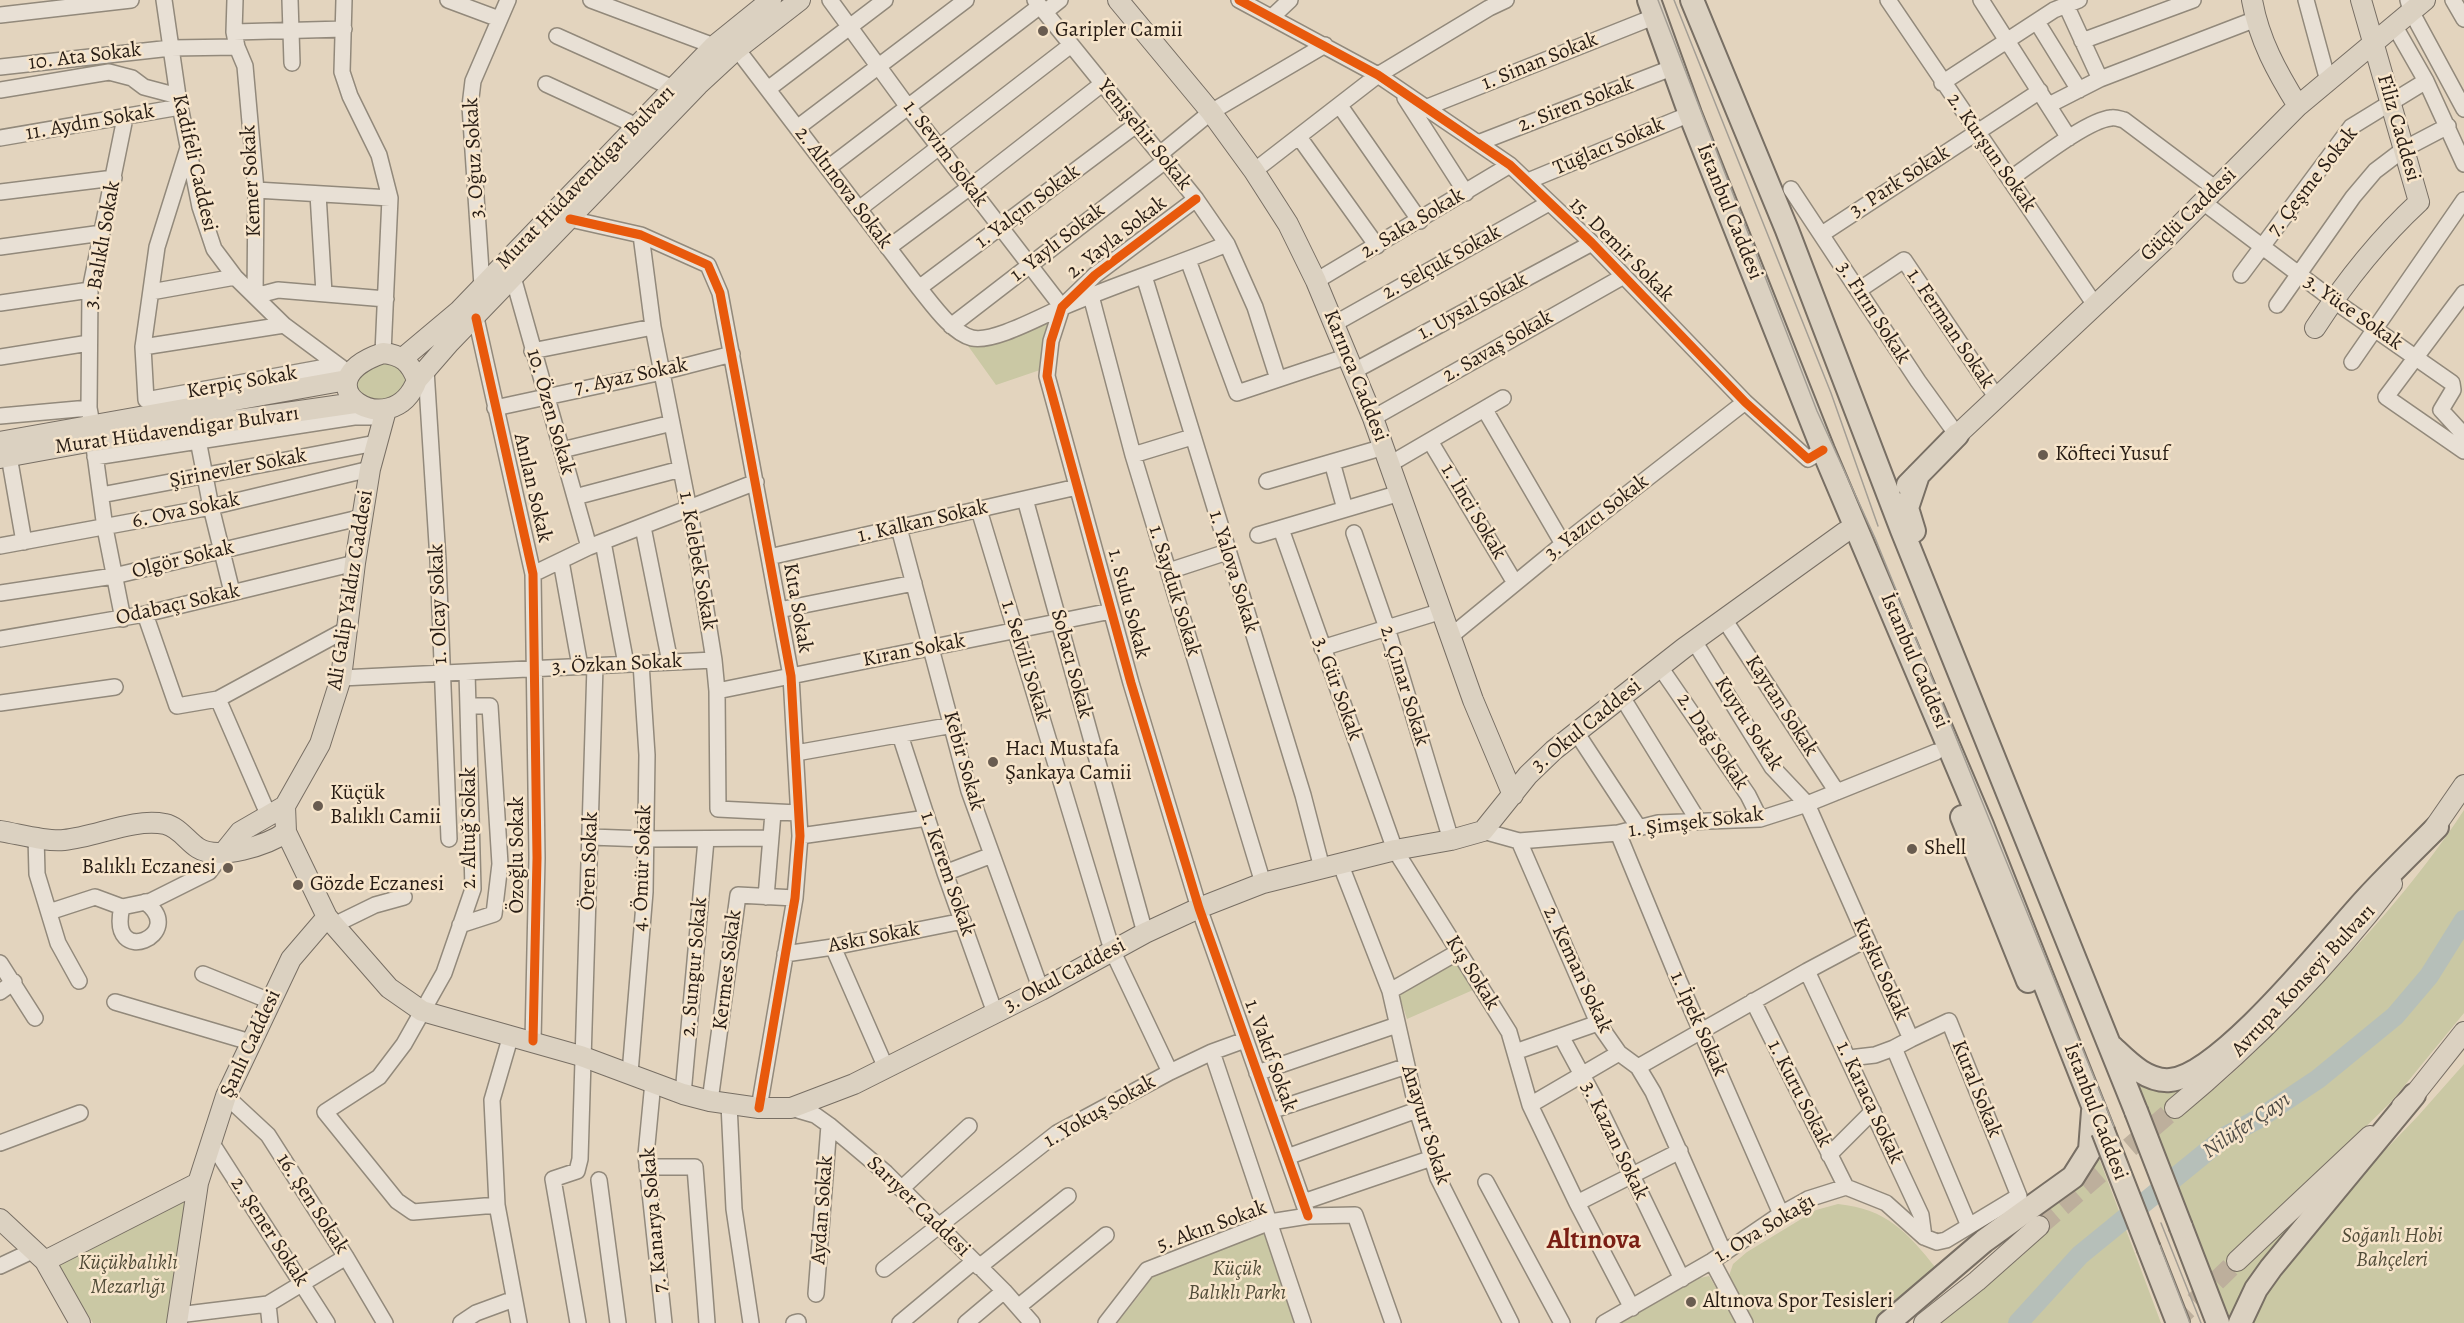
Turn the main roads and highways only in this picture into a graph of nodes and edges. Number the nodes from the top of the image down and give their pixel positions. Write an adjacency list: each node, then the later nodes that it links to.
1 (771, 0): 12 (main road, Murat Hüdavendigar Bulvarı)
2 (800, 0): 14 (main road, Murat Hüdavendigar Bulvarı)
3 (1118, 0): 25 (main road, Karınca Caddesi)
4 (1692, 0): 20 (highway, İstanbul Caddesi)
5 (2361, 0): 9 (main road, Filiz Caddesi)
6 (2415, 4): 9 (main road, Güçlü Caddesi)
7 (1652, 8): 23 (highway, İstanbul Caddesi)
8 (2254, 10): 10 (main road)
9 (2373, 43): 10 (main road, Güçlü Caddesi); 11 (main road, Filiz Caddesi)
10 (2298, 106): 18 (main road, Güçlü Caddesi)
11 (2315, 328)
12 (403, 358): 13 (main road); 14 (main road)
13 (345, 373): 15 (main road); 17 (main road, Murat Hüdavendigar Bulvarı)
14 (422, 375): 16 (main road)
15 (355, 403): 16 (main road); 17 (main road, Murat Hüdavendigar Bulvarı)
16 (385, 413): 26 (main road, Ali Galip Yaldız Caddesi)
17 (92, 432): 19 (main road, Murat Hüdavendigar Bulvarı)
18 (1957, 435): 20 (highway); 21 (highway)
19 (3, 452)
20 (1876, 462): 22 (highway, İstanbul Caddesi)
21 (1918, 475): 22 (highway); 33 (highway)
22 (1899, 523): 33 (highway, İstanbul Caddesi)
23 (1853, 530): 25 (main road, 3. Okul Caddesi); 37 (highway, İstanbul Caddesi); 37 (highway)
24 (2464, 785): 27 (main road, Avrupa Konseyi Bulvarı)
25 (1513, 795): 31 (main road, 3. Okul Caddesi)
26 (276, 810): 29 (main road); 30 (main road)
27 (2437, 827): 33 (highway); 38 (main road, Avrupa Konseyi Bulvarı)
28 (0, 831): 30 (main road)
29 (286, 832): 30 (main road); 31 (main road, 3. Okul Caddesi)
30 (224, 852)
31 (330, 921): 39 (main road, Şanlı Caddesi)
32 (2464, 1032): 35 (main road)
33 (2108, 1043): 49 (highway, İstanbul Caddesi, bridge)
34 (2464, 1049): 35 (main road)
35 (2439, 1064): 36 (main road)
36 (2414, 1095): 43 (main road); 50 (highway)
37 (2093, 1107): 46 (highway); 48 (highway, İstanbul Caddesi, bridge)
38 (2175, 1108)
39 (198, 1183): 42 (main road); 44 (main road, Şanlı Caddesi)
40 (0, 1219): 42 (main road)
41 (2039, 1226): 47 (main road)
42 (38, 1256): 45 (main road)
43 (2237, 1261)
44 (177, 1319)
45 (80, 1323)
46 (1888, 1323)
47 (1924, 1323)
48 (2178, 1323)
49 (2218, 1323)
50 (2240, 1323)

